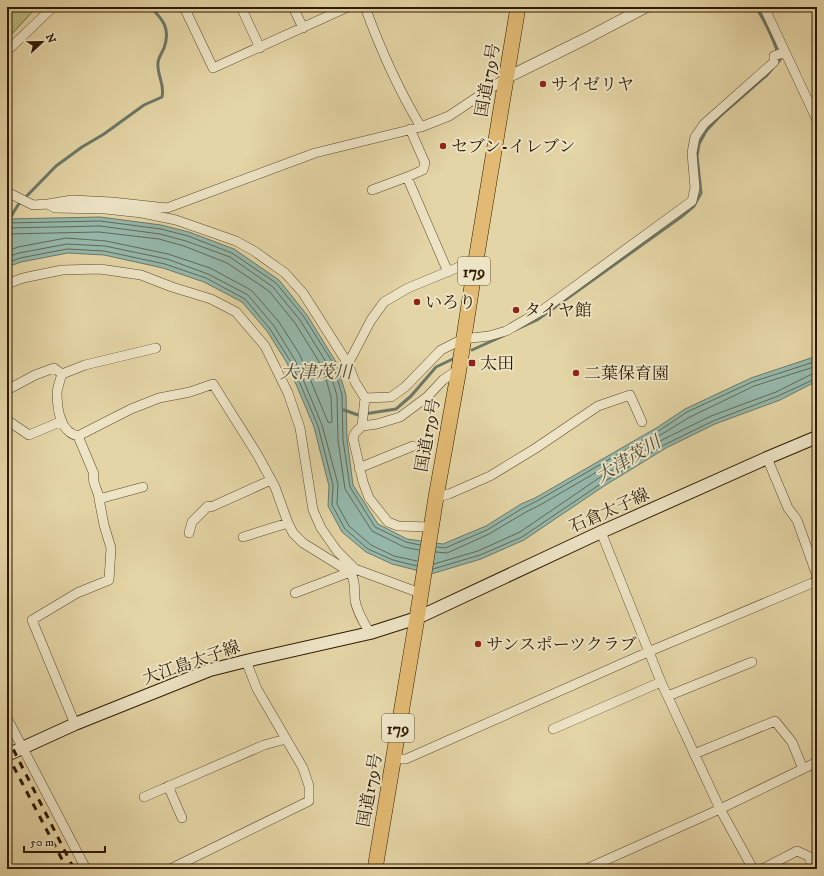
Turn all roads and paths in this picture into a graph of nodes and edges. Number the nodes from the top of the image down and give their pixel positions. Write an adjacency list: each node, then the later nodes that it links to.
1 (53, 7): 12 (street)
2 (184, 7): 11 (street)
3 (241, 7): 11 (street)
4 (294, 7): 10 (street)
5 (348, 7): 10 (street)
6 (365, 7): 16 (street)
7 (518, 7): 14 (highway, 国道179号 / 179)
8 (646, 7): 14 (street)
9 (764, 7): 13 (street)
10 (303, 28): 11 (street)
11 (260, 48)
12 (7, 51)
13 (785, 52): 15 (street); 25 (street)
14 (506, 78): 16 (street); 22 (highway, 国道179号 / 179)
15 (817, 120)
16 (421, 127): 17 (street)
17 (410, 129): 18 (street); 21 (street)
18 (407, 177): 19 (street); 23 (street)
19 (372, 190)
20 (9, 195): 21 (street)
21 (48, 204): 27 (street)
22 (476, 260): 23 (street); 25 (highway, 国道179号 / 179)
23 (448, 272): 27 (street)
24 (7, 284): 50 (street)
25 (463, 339): 28 (highway, 国道179号 / 179); 31 (street)
26 (156, 348): 29 (street)
27 (348, 364): 31 (street)
28 (458, 370): 35 (street); 43 (highway, 国道179号 / 179)
29 (62, 374): 30 (street); 33 (street)
30 (7, 390)
31 (365, 398): 35 (street)
32 (7, 420): 33 (street)
33 (62, 421): 36 (street)
34 (642, 422): 43 (street)
35 (362, 426): 40 (street)
36 (78, 436): 41 (street); 44 (street)
37 (817, 437): 39 (main road, 石倉太子線)
38 (414, 446): 40 (street)
39 (767, 458): 47 (main road, 石倉太子線); 51 (street)
40 (359, 468): 46 (street)
41 (270, 480): 45 (street); 48 (street)
42 (143, 487): 44 (street)
43 (436, 497): 46 (highway, 国道179号 / 179)
44 (99, 499): 62 (street)
45 (288, 524): 49 (street); 50 (street)
46 (430, 530): 52 (highway, 国道179号 / 179)
47 (601, 532): 54 (main road, 石倉太子線); 56 (street)
48 (189, 533)
49 (242, 537)
50 (353, 570): 52 (street); 53 (street); 55 (street)
51 (817, 577): 56 (street)
52 (421, 590): 54 (highway, 国道179号 / 179)
53 (295, 593)
54 (417, 618): 55 (main road, 大江島太子線); 68 (highway, 国道179号 / 179)
55 (370, 633): 57 (main road, 大江島太子線)
56 (648, 652): 59 (street); 68 (street)
57 (246, 661): 62 (main road, 大江島太子線); 64 (street)
58 (752, 662): 60 (street)
59 (661, 682): 60 (street); 63 (street)
60 (668, 696): 66 (street)
61 (7, 718): 65 (street)
62 (75, 724): 65 (main road, 大江島太子線)
63 (553, 729)
64 (286, 739): 71 (street); 76 (street)
65 (22, 748): 67 (main road, 大江島太子線); 75 (street)
66 (694, 754): 70 (street); 73 (street)
67 (7, 756)
68 (393, 759): 77 (highway, 国道179号 / 179)
69 (817, 762): 70 (street)
70 (803, 769): 73 (street)
71 (168, 786): 72 (street); 74 (street)
72 (144, 797)
73 (720, 809): 78 (street); 79 (street)
74 (182, 818)
75 (86, 869)
76 (170, 869)
77 (375, 869)
78 (586, 869)
79 (753, 869)
80 (762, 869): 81 (street)
81 (814, 869)

